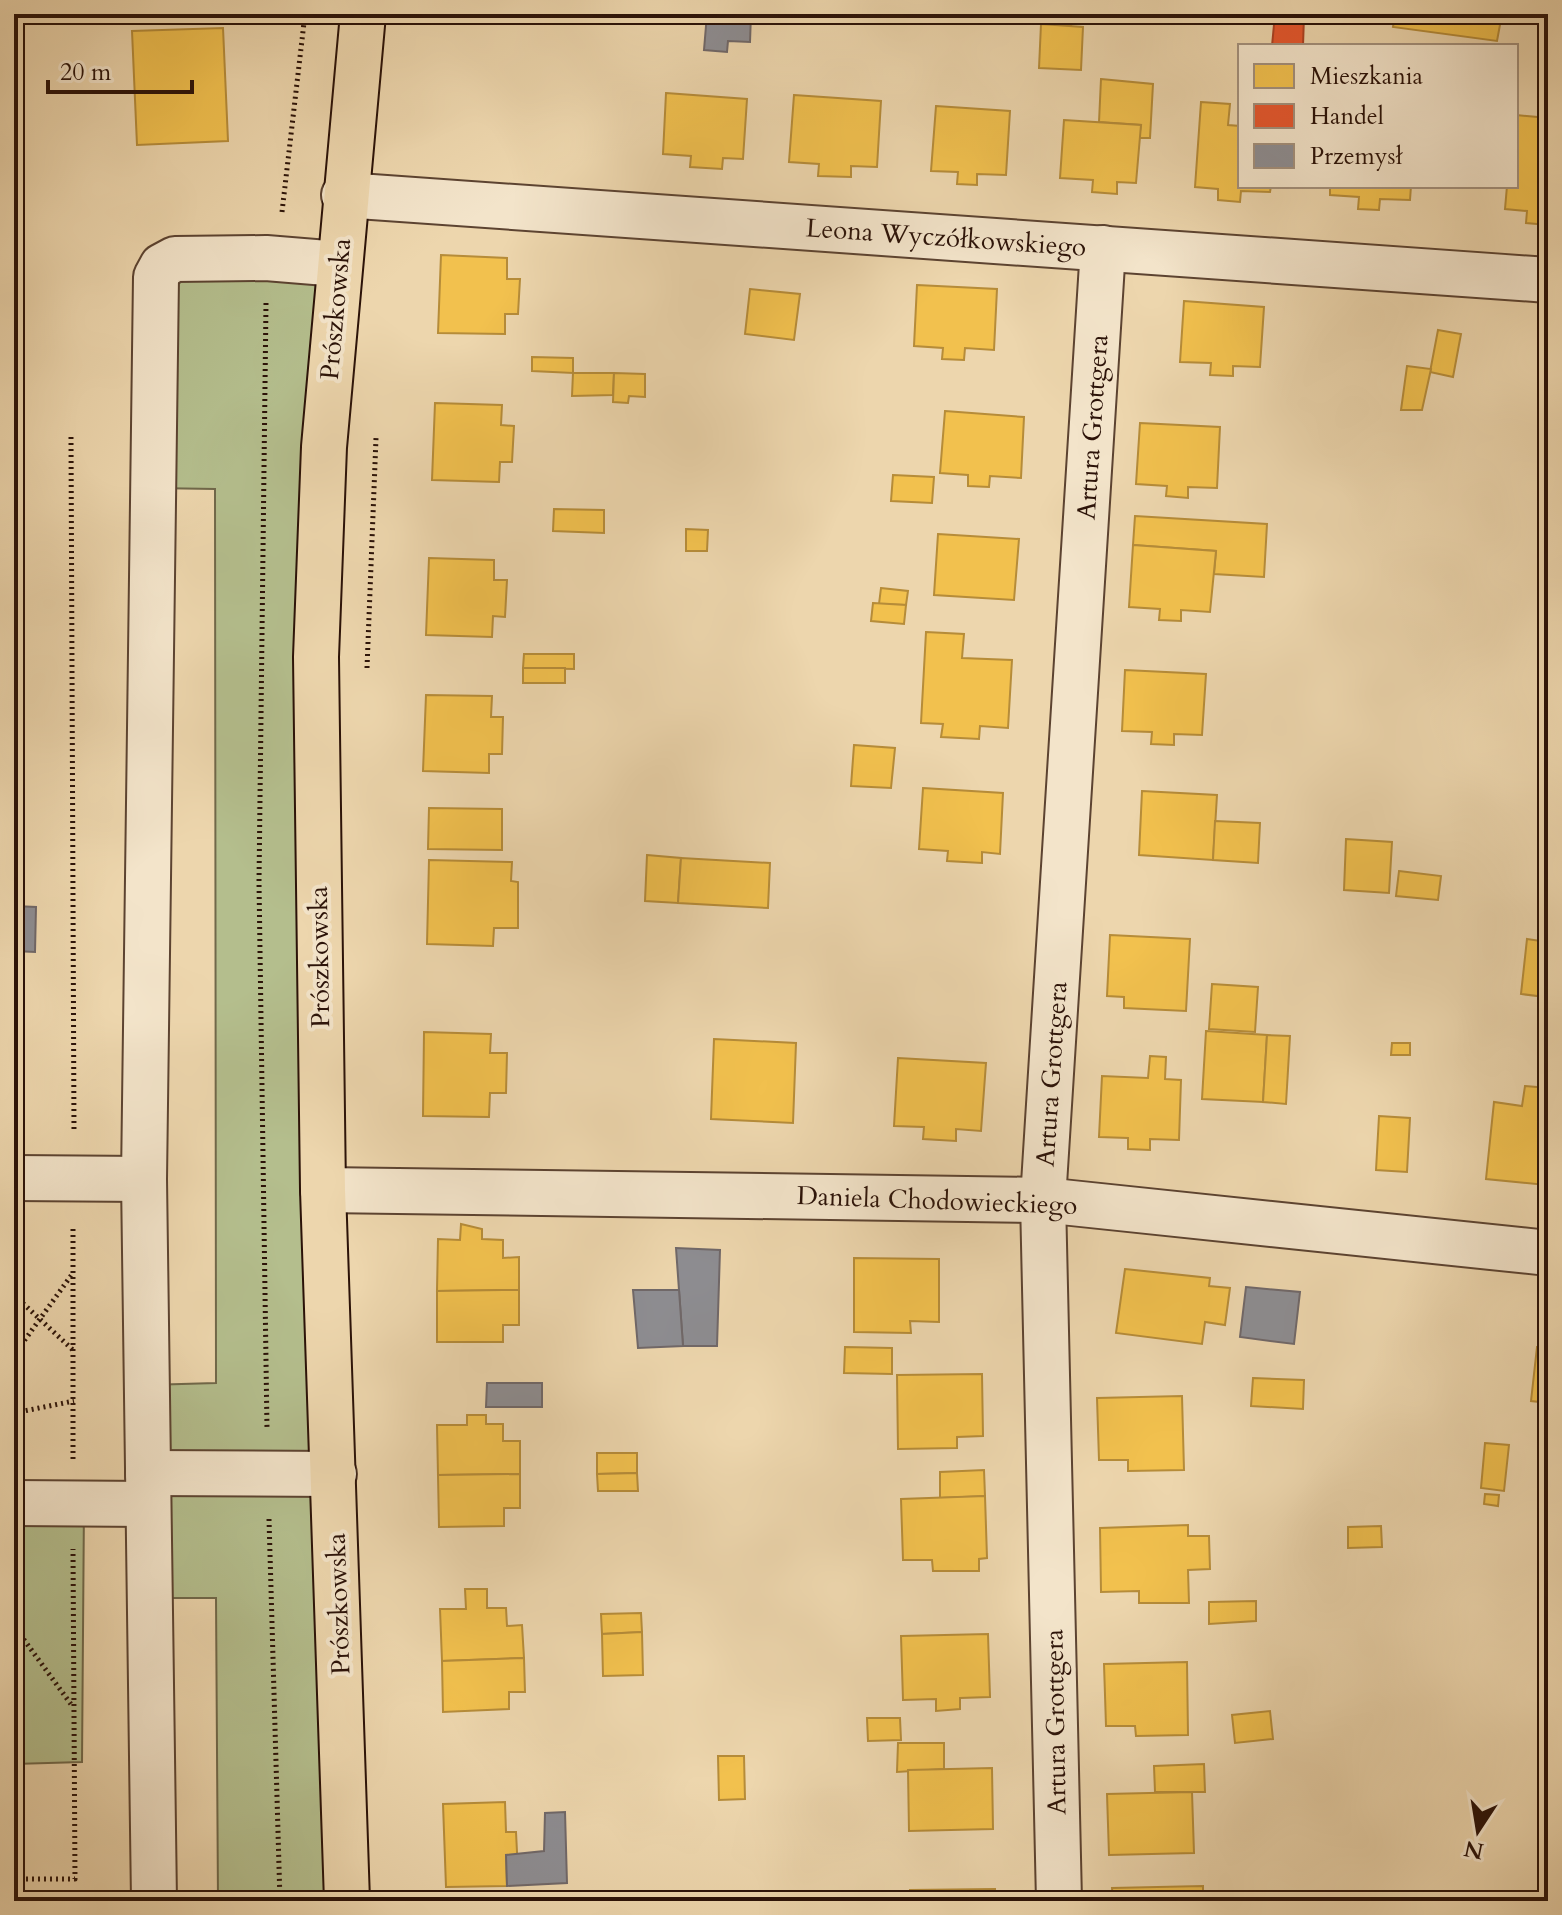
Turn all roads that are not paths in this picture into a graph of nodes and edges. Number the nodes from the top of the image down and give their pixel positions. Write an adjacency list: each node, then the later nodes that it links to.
1 (363, 14): 2 (main road, Prószkowska)
2 (344, 195): 3 (street, Leona Wyczółkowskiego); 4 (main road, Prószkowska)
3 (1103, 248): 5 (street, Leona Wyczółkowskiego); 9 (street, Artura Grottgera)
4 (339, 264): 7 (street); 8 (main road, Prószkowska)
5 (1548, 280)
6 (14, 1178): 7 (street)
7 (144, 1179): 12 (street)
8 (323, 1190): 9 (street, Daniela Chodowieckiego); 11 (main road, Prószkowska)
9 (1043, 1200): 10 (street, Daniela Chodowieckiego); 16 (street, Artura Grottgera)
10 (1548, 1253)
11 (334, 1474): 12 (street); 15 (main road, Prószkowska)
12 (148, 1488): 13 (street); 14 (street)
13 (16, 1503)
14 (154, 1901)
15 (347, 1901)
16 (1059, 1901)

